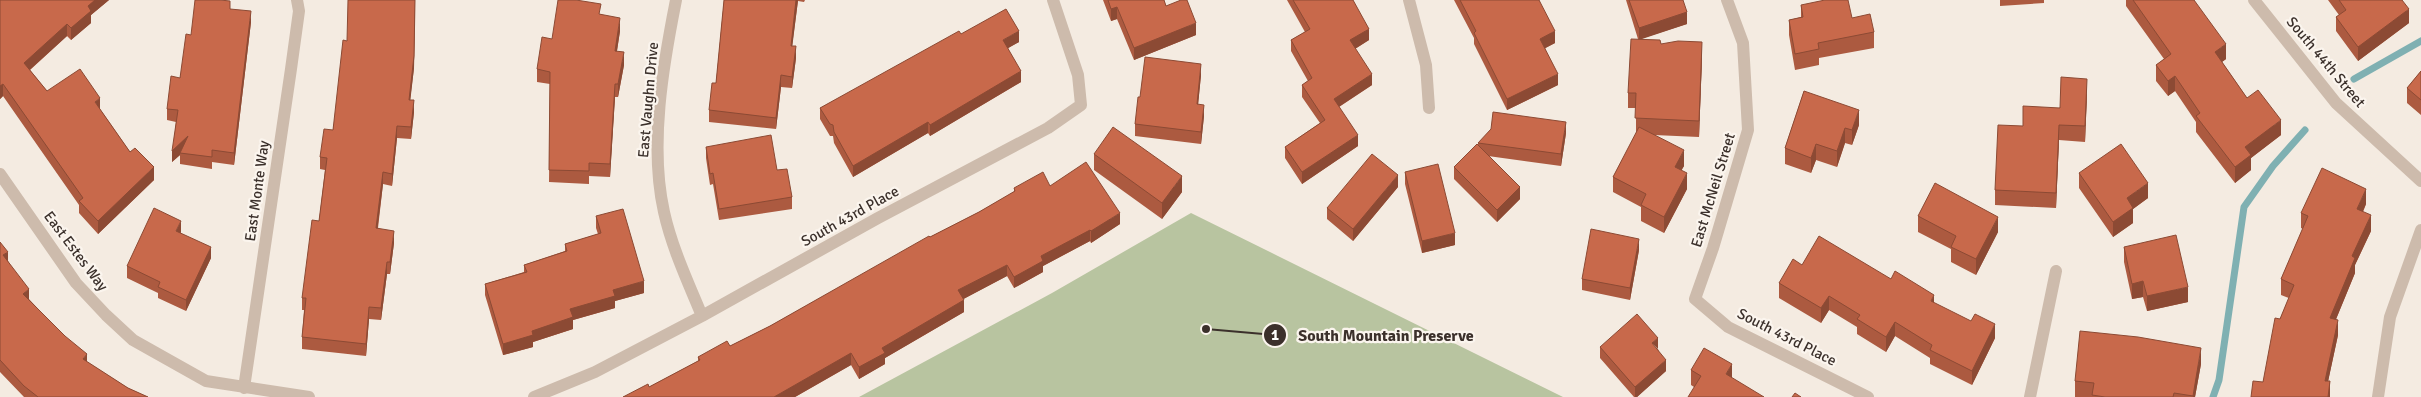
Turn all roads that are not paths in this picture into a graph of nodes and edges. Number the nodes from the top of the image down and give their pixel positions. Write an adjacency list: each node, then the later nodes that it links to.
1 (297, 0): 14 (street, East Monte Way)
2 (676, 0): 13 (street, East Vaughn Drive)
3 (1053, 0): 13 (street, South 43rd Place)
4 (1409, 0): 7 (street)
5 (1727, 0): 12 (street, East McNeil Street)
6 (2254, 0): 9 (street, South 44th Street)
7 (1429, 108)
8 (0, 174): 14 (street, East Estes Way)
9 (2421, 181)
10 (2421, 230): 19 (street)
11 (2056, 271): 18 (street)
12 (1695, 299): 17 (street, South 43rd Place)
13 (702, 316): 16 (street, South 43rd Place)
14 (244, 388): 15 (street)
15 (310, 397)
16 (534, 397)
17 (1868, 397)
18 (2030, 397)
19 (2378, 397)

